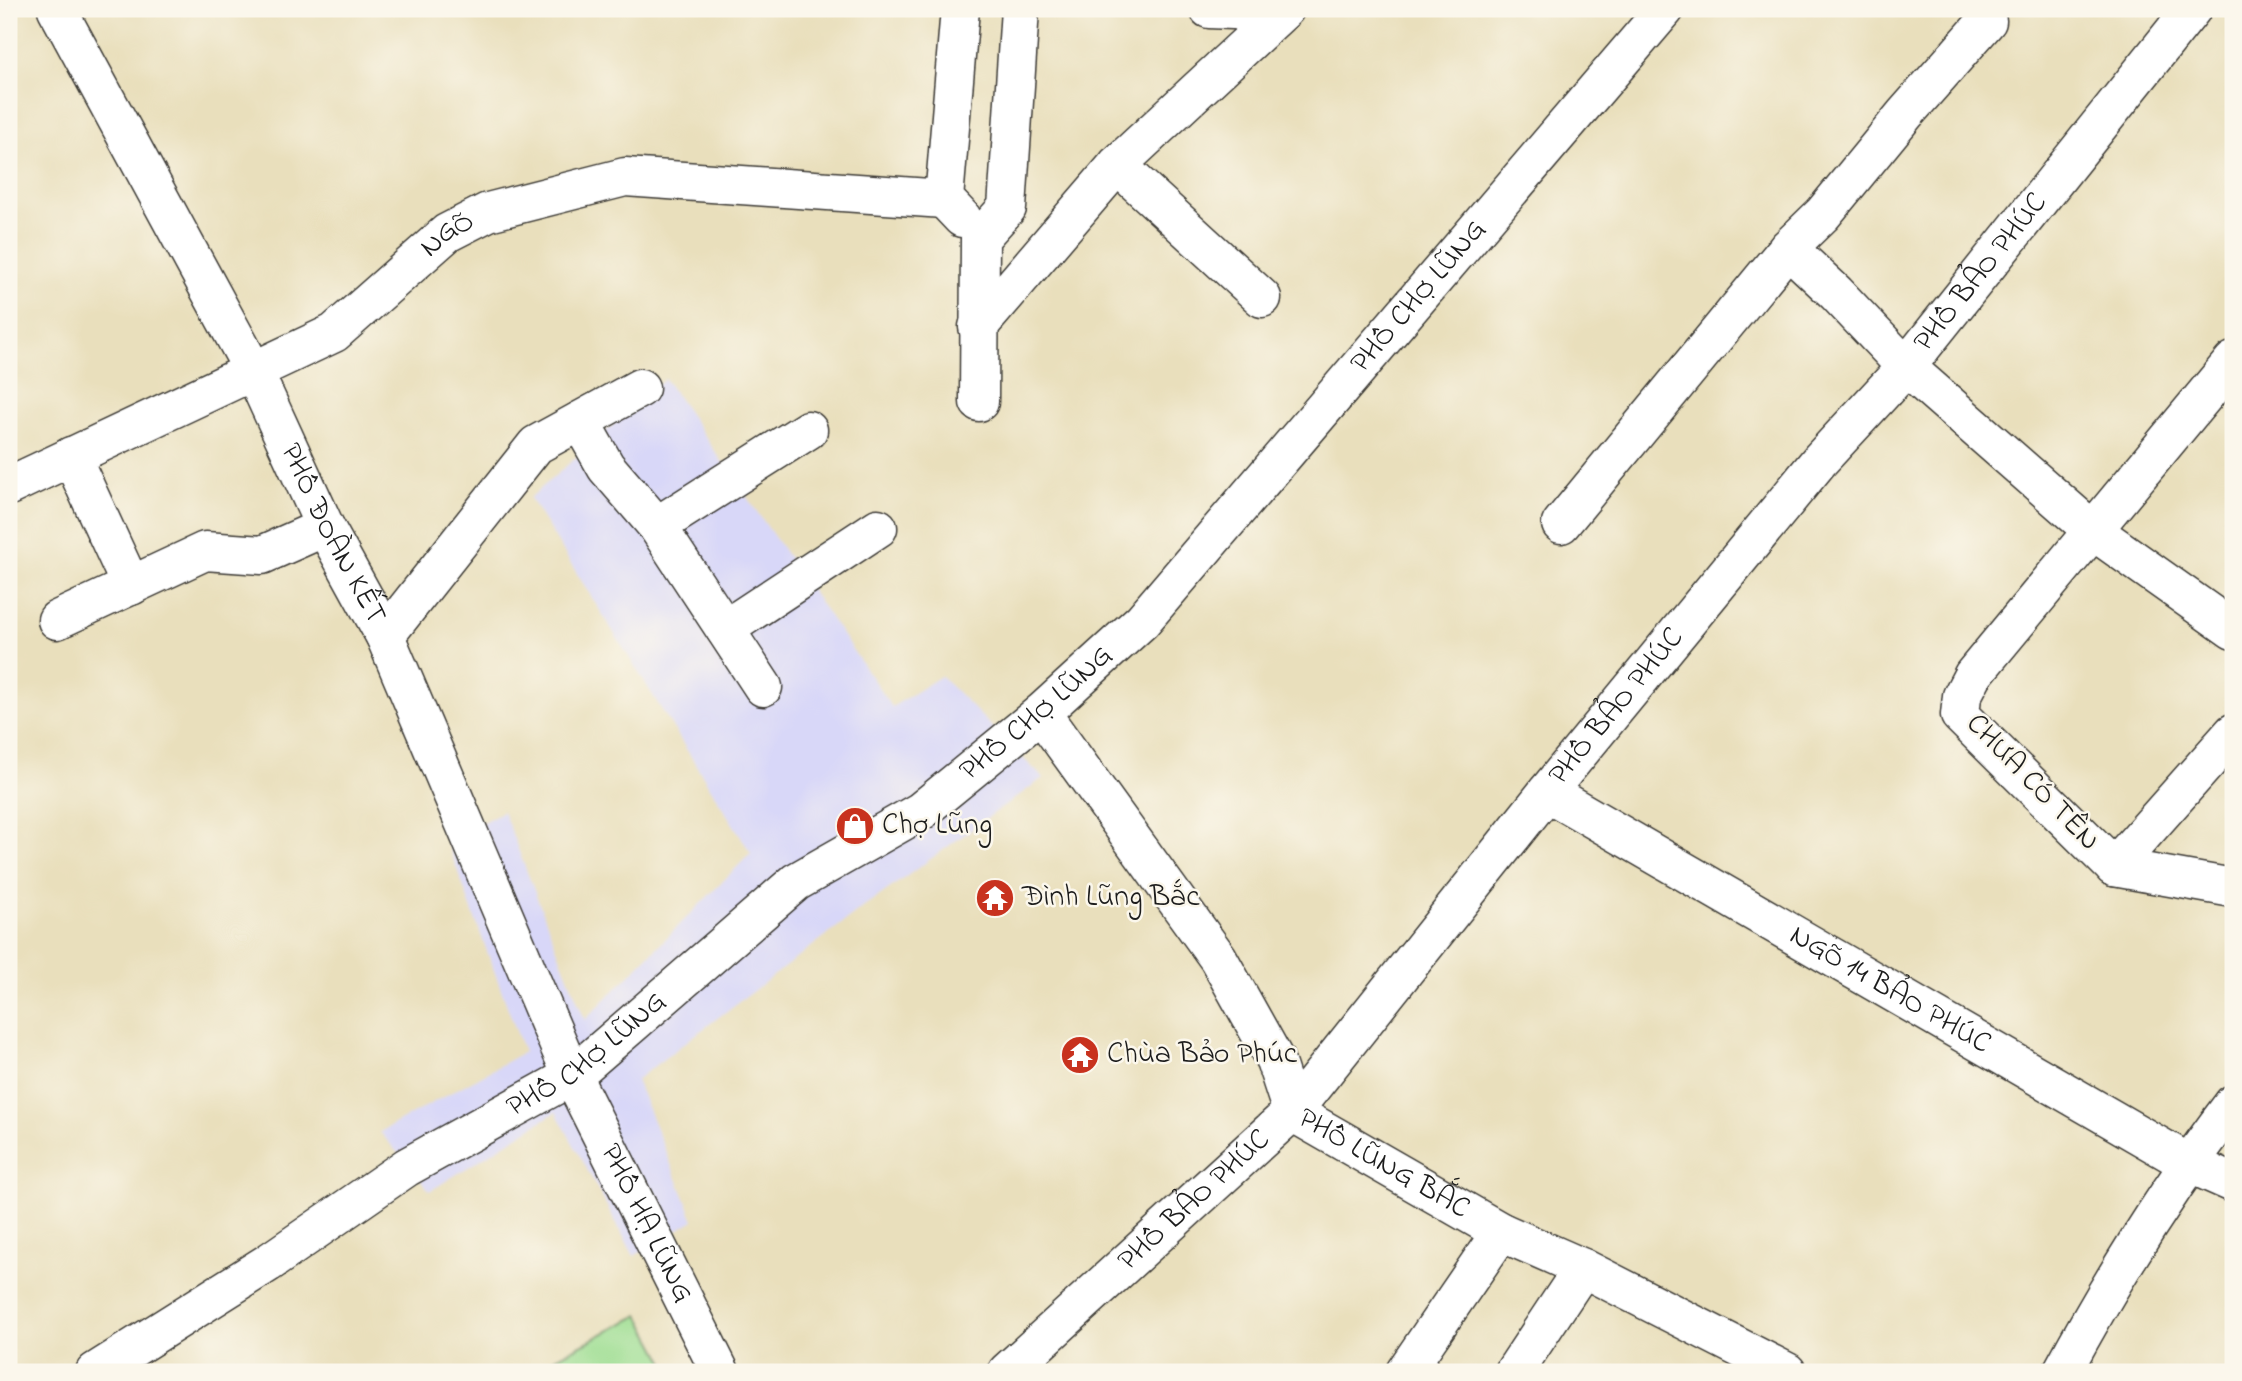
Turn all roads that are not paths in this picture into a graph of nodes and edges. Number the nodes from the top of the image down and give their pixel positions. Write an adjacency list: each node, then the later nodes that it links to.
1 (57, 9): 17 (street, PHỐ ĐOÀN KẾT)
2 (960, 9): 10 (street)
3 (1020, 9): 11 (street)
4 (1209, 9): 7 (street)
5 (1665, 9): 35 (street, PHỐ CHỢ LŨNG)
6 (2192, 9): 16 (street, PHỐ BẢO PHÚC)
7 (1283, 10): 9 (street)
8 (1987, 21): 12 (street)
9 (1117, 165): 13 (street); 14 (street)
10 (944, 199): 11 (street); 17 (street, NGÕ)
11 (980, 238): 14 (street)
12 (1788, 248): 16 (street); 24 (street)
13 (1262, 298)
14 (978, 327): 19 (street)
15 (2233, 361): 28 (street)
16 (1906, 367): 28 (street); 37 (street, PHỐ BẢO PHÚC)
17 (254, 372): 22 (street, NGÕ); 26 (street, PHỐ ĐOÀN KẾT)
18 (640, 387): 20 (street)
19 (979, 402)
20 (580, 421): 25 (street); 33 (street)
21 (808, 430): 25 (street)
22 (71, 456): 23 (street, NGÕ); 29 (street)
23 (9, 486)
24 (1562, 524)
25 (657, 526): 31 (street)
26 (326, 527): 29 (street); 33 (street, PHỐ ĐOÀN KẾT)
27 (878, 528): 31 (street)
28 (2092, 530): 32 (street); 38 (street, CHƯA CÓ TÊN)
29 (131, 586): 30 (street)
30 (57, 620)
31 (725, 629): 34 (street)
32 (2233, 630)
33 (385, 636): 40 (street, PHỐ ĐOÀN KẾT)
34 (762, 687)
35 (1041, 713): 40 (street, PHỐ CHỢ LŨNG); 42 (street, PHỐ LŨNG BẮC)
36 (2233, 733): 38 (street)
37 (1548, 792): 42 (street, PHỐ BẢO PHÚC); 43 (street, NGÕ 14 BẢO PHÚC)
38 (2114, 867): 39 (street)
39 (2233, 888)
40 (572, 1076): 47 (street, PHỐ CHỢ LŨNG); 48 (street, PHỐ HẠ LŨNG)
41 (2233, 1104): 43 (street)
42 (1292, 1112): 45 (street, PHỐ LŨNG BẮC); 49 (street, PHỐ BẢO PHÚC)
43 (2188, 1163): 44 (street, NGÕ 14 BẢO PHÚC); 53 (street)
44 (2233, 1183)
45 (1501, 1232): 46 (street, PHỐ LŨNG BẮC); 50 (street)
46 (1583, 1268): 51 (street); 52 (street, PHỐ LŨNG BẮC)
47 (95, 1372)
48 (720, 1372)
49 (1006, 1372)
50 (1405, 1372)
51 (1514, 1372)
52 (1787, 1372)
53 (2062, 1372)

